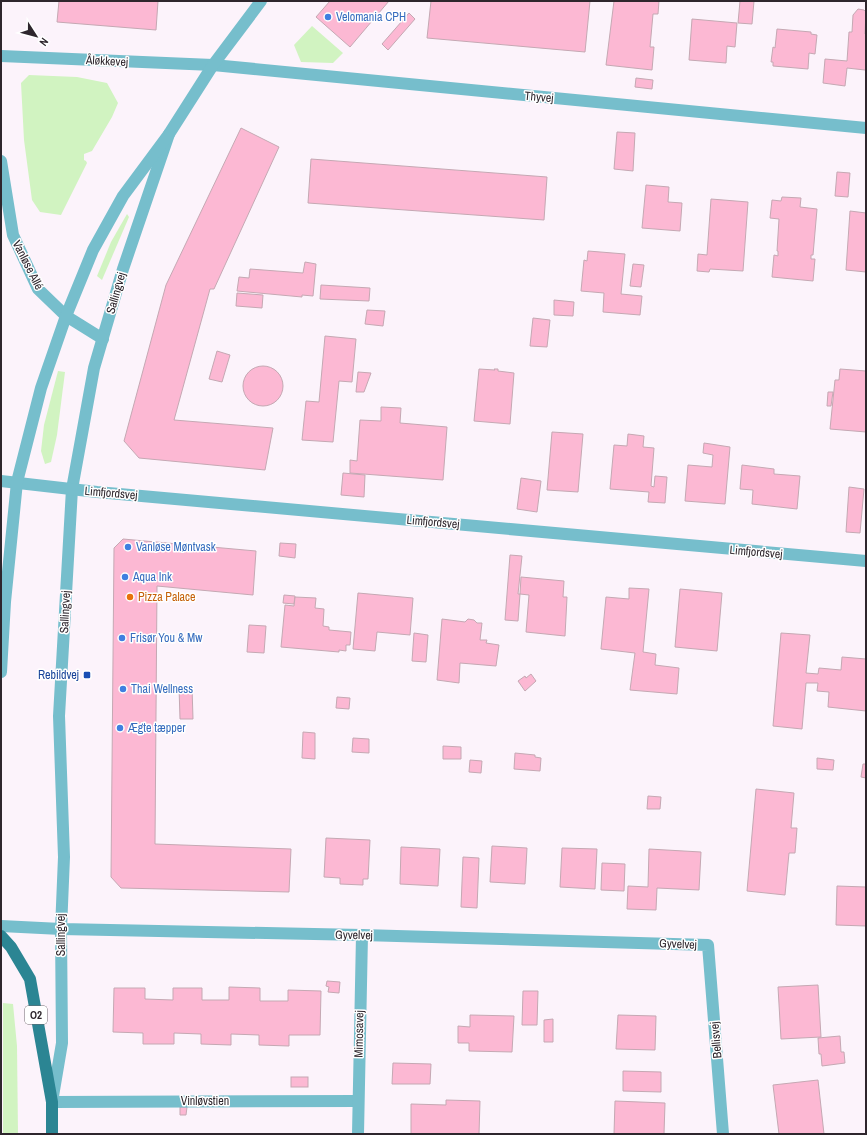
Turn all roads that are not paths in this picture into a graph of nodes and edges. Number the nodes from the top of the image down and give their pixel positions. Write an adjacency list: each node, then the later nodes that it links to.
1 (261, 1): 3 (street, Sallingvej)
2 (1, 56): 3 (street, Åløkkevej)
3 (213, 66): 4 (street, Thyvej); 5 (street, Sallingvej)
4 (866, 128)
5 (169, 134): 7 (street, Sallingvej); 8 (street, Sallingvej)
6 (1, 161): 7 (street, Vanløse Allé)
7 (66, 316): 8 (street, Vanløse Allé); 10 (street, Sallingvej)
8 (103, 339): 11 (street, Sallingvej)
9 (1, 481): 10 (street, Limfjordsvej)
10 (17, 482): 11 (street, Limfjordsvej); 13 (street, Sallingvej)
11 (72, 489): 12 (street, Limfjordsvej); 15 (street, Sallingvej)
12 (866, 561)
13 (1, 672)
14 (1, 926): 15 (street, Gyvelvej)
15 (61, 929): 16 (street, Gyvelvej); 20 (street, Sallingvej)
16 (362, 935): 18 (street, Gyvelvej); 19 (street, Mimosavej)
17 (1, 936): 20 (main road, Sallingvej / O2)
18 (708, 945): 23 (street, Bellisvej)
19 (358, 1101): 20 (street, Vinløvstien); 22 (street, Mimosavej)
20 (52, 1102): 21 (main road, Sallingvej / O2)
21 (52, 1134)
22 (358, 1134)
23 (723, 1134)

